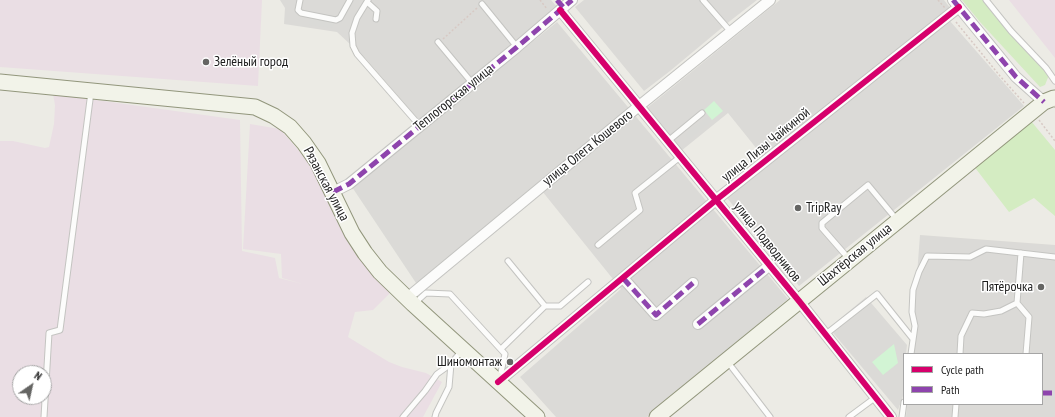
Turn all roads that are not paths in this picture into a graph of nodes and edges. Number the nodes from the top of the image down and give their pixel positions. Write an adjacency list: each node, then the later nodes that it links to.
1 (300, 0): 2 (lane)
2 (350, 0)
3 (572, 0): 10 (street, Теплогорская улица)
4 (703, 0): 12 (lane)
5 (770, 0): 12 (street, улица Олега Кошевого)
6 (986, 0): 15 (lane)
7 (368, 1): 11 (lane); 22 (lane)
8 (482, 4): 14 (lane)
9 (956, 4): 19 (street); 26 (street, улица Лизы Чайкиной)
10 (558, 8): 14 (street, Теплогорская улица); 20 (street, улица Подводников)
11 (376, 19)
12 (731, 32): 20 (street, улица Олега Кошевого)
13 (438, 42): 17 (lane)
14 (517, 47): 17 (street, Теплогорская улица)
15 (1055, 81)
16 (0, 82): 18 (main road, Рязанская улица)
17 (472, 84): 22 (street, Теплогорская улица)
18 (91, 91): 25 (main road, Рязанская улица); 55 (lane)
19 (1052, 99): 27 (main road, Шахтёрская улица)
20 (639, 106): 23 (street, улица Подводников); 37 (street, улица Олега Кошевого)
21 (702, 113): 23 (lane)
22 (420, 126): 25 (street, Теплогорская улица)
23 (668, 141): 24 (street, улица Подводников)
24 (680, 157): 26 (street, улица Подводников); 28 (lane)
25 (333, 192): 37 (main road, Рязанская улица)
26 (716, 200): 33 (street, улица Подводников); 34 (street, улица Лизы Чайкиной)
27 (897, 221): 31 (main road, Шахтёрская улица); 31 (lane)
28 (598, 245)
29 (1021, 253): 30 (lane); 39 (lane); 43 (lane)
30 (1055, 257)
31 (849, 260): 38 (main road, Шахтёрская улица)
32 (508, 261): 40 (lane)
33 (770, 265): 38 (street, улица Подводников); 41 (street)
34 (623, 278): 36 (street); 51 (street, улица Лизы Чайкиной)
35 (588, 282): 40 (lane)
36 (693, 283)
37 (410, 301): 44 (main road, Рязанская улица); 45 (lane)
38 (799, 301): 42 (street, улица Подводников); 49 (main road, Шахтёрская улица)
39 (1017, 303): 47 (lane); 48 (lane)
40 (545, 306): 45 (lane)
41 (698, 324)
42 (826, 334): 43 (lane); 52 (street, улица Подводников)
43 (913, 339): 46 (lane)
44 (462, 349): 50 (lane); 51 (main road, Рязанская улица)
45 (501, 349): 51 (lane)
46 (911, 353)
47 (960, 353)
48 (1026, 353)
49 (727, 360): 59 (main road, Шахтёрская улица); 60 (lane)
50 (451, 364): 56 (lane); 57 (lane)
51 (498, 382): 58 (main road, Рязанская улица)
52 (876, 397): 61 (lane); 62 (street, улица Подводников)
53 (904, 405): 63 (lane)
54 (956, 405): 64 (lane)
55 (44, 417)
56 (403, 417)
57 (435, 417)
58 (537, 417)
59 (657, 417)
60 (770, 417)
61 (849, 417)
62 (891, 417)
63 (902, 417)
64 (955, 417)

